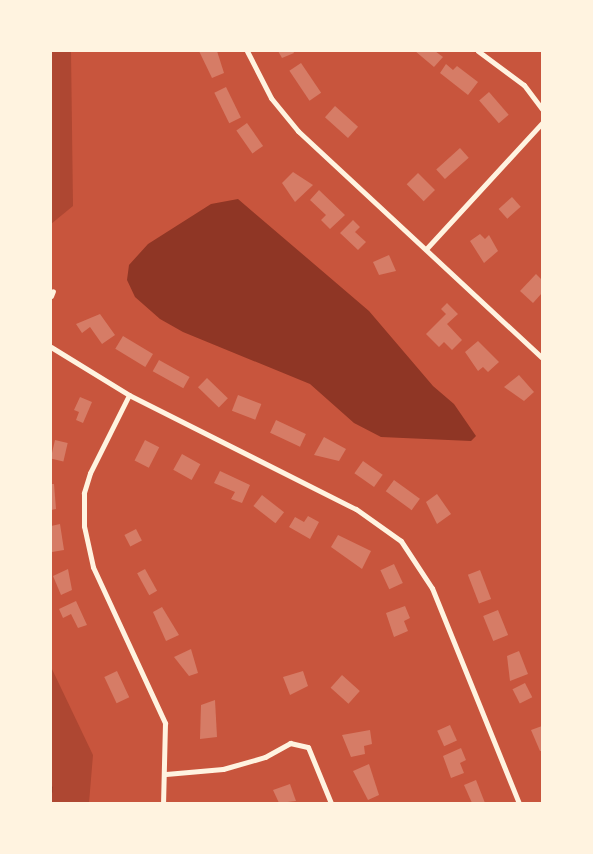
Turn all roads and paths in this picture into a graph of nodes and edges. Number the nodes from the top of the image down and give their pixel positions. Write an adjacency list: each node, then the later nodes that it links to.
1 (247, 51): 5 (street)
2 (478, 51): 3 (street)
3 (542, 109)
4 (542, 123): 5 (street)
5 (427, 248): 8 (street)
6 (542, 345): 8 (street)
7 (51, 347): 10 (street)
8 (536, 351): 9 (street)
9 (542, 358)
10 (129, 395): 11 (street); 14 (street)
11 (166, 774): 12 (street); 13 (street)
12 (163, 803)
13 (331, 803)
14 (519, 803)

